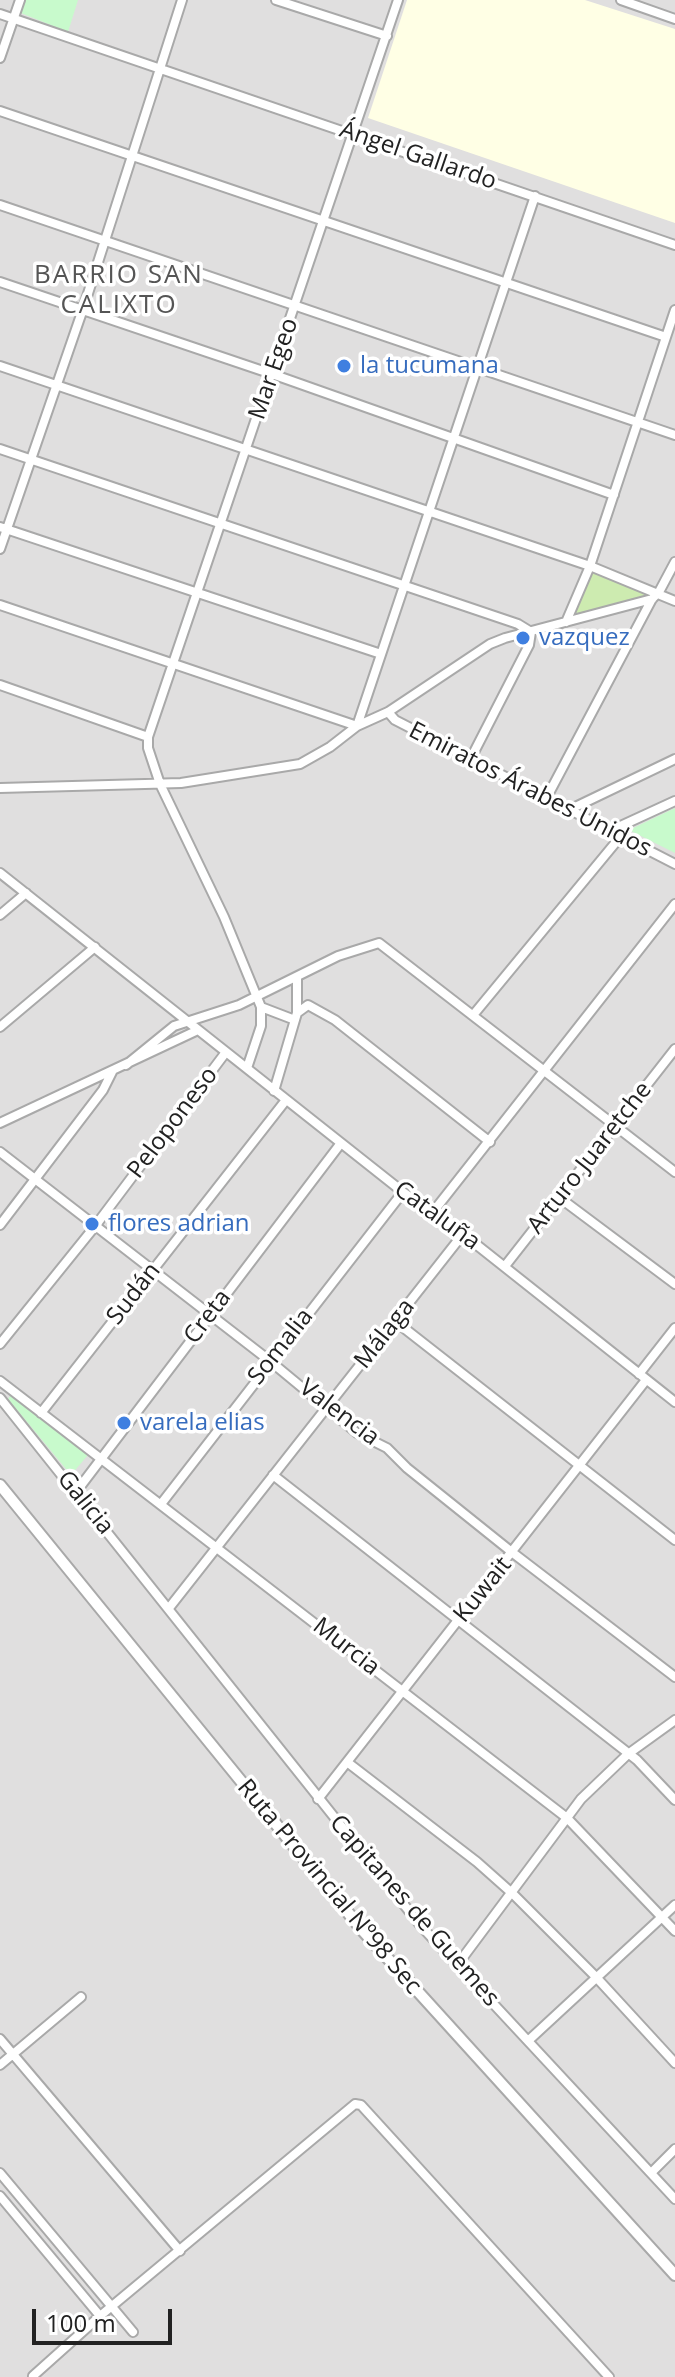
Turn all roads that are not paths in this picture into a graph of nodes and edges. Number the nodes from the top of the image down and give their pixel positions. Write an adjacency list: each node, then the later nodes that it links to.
1 (20, 0): 7 (street)
2 (182, 0): 11 (street)
3 (276, 0): 9 (street)
4 (398, 0): 9 (street, Mar Egeo)
5 (621, 0): 8 (street)
6 (0, 14): 7 (street, Ángel Gallardo)
7 (14, 18): 10 (street); 11 (street, Ángel Gallardo)
8 (675, 19)
9 (387, 36): 13 (street, Mar Egeo)
10 (0, 58)
11 (161, 68): 13 (street, Ángel Gallardo); 14 (street)
12 (0, 111): 14 (street)
13 (354, 134): 15 (street, Ángel Gallardo); 17 (street, Mar Egeo)
14 (133, 156): 17 (street); 18 (street)
15 (535, 196): 19 (street, Ángel Gallardo); 21 (street)
16 (0, 205): 18 (street)
17 (324, 220): 21 (street); 22 (street, Mar Egeo)
18 (105, 241): 22 (street); 23 (street)
19 (675, 245)
20 (0, 282): 23 (street)
21 (506, 282): 25 (street); 27 (street)
22 (295, 305): 27 (street); 28 (street, Mar Egeo)
23 (83, 309): 28 (street); 29 (street)
24 (675, 310): 25 (street)
25 (666, 337): 30 (street)
26 (0, 366): 29 (street)
27 (477, 366): 30 (street); 32 (street)
28 (272, 374): 32 (street); 34 (street, Mar Egeo)
29 (57, 385): 34 (street); 35 (street)
30 (639, 422): 31 (street); 36 (street)
31 (675, 435)
32 (452, 436): 36 (street); 37 (street)
33 (0, 449): 35 (street)
34 (246, 450): 37 (street); 38 (street, Mar Egeo)
35 (30, 459): 38 (street); 39 (street)
36 (614, 495): 41 (street)
37 (428, 511): 41 (street); 43 (street)
38 (221, 524): 43 (street); 44 (street, Mar Egeo)
39 (3, 528): 40 (street); 44 (street)
40 (0, 549)
41 (590, 566): 45 (street); 48 (street)
42 (674, 567): 45 (street)
43 (403, 587): 49 (street); 50 (street)
44 (198, 593): 50 (street); 51 (street, Mar Egeo)
45 (656, 596): 46 (street); 48 (street); 60 (street)
46 (675, 601)
47 (0, 605): 51 (street)
48 (566, 622): 49 (street)
49 (531, 632): 53 (street); 57 (street)
50 (381, 654): 54 (street)
51 (172, 664): 54 (street); 55 (street, Mar Egeo)
52 (0, 685): 55 (street)
53 (388, 712): 54 (street); 57 (street, Emiratos Árabes Unidos)
54 (357, 726): 58 (street)
55 (148, 737): 58 (street)
56 (675, 759): 62 (street)
57 (470, 760): 60 (street, Emiratos Árabes Unidos)
58 (160, 784): 59 (street); 72 (street)
59 (0, 788)
60 (547, 797): 62 (street, Emiratos Árabes Unidos)
61 (675, 801): 63 (street)
62 (571, 809): 63 (street, Emiratos Árabes Unidos)
63 (612, 830): 64 (street, Emiratos Árabes Unidos)
64 (621, 836): 65 (street, Emiratos Árabes Unidos); 74 (street)
65 (675, 864)
66 (0, 873): 67 (street, Cataluña)
67 (26, 893): 69 (street); 70 (street, Cataluña)
68 (675, 904): 83 (street)
69 (0, 915)
70 (95, 947): 76 (street, Cataluña); 77 (street)
71 (297, 977): 72 (street); 74 (street); 75 (street)
72 (255, 997): 73 (street); 76 (street)
73 (261, 1007): 75 (street); 82 (street)
74 (474, 1014): 83 (street)
75 (296, 1017): 85 (street); 89 (street)
76 (188, 1021): 78 (street, Cataluña); 81 (street)
77 (0, 1027)
78 (198, 1030): 80 (street, Cataluña); 81 (street)
79 (675, 1049): 88 (street, Arturo Juaretche)
80 (226, 1052): 82 (street, Cataluña); 98 (street, Peloponeso)
81 (126, 1065): 84 (street)
82 (247, 1068): 85 (street, Cataluña)
83 (545, 1069): 88 (street); 89 (street)
84 (112, 1072): 87 (street); 93 (street)
85 (274, 1091): 86 (street, Cataluña)
86 (286, 1100): 90 (street, Cataluña); 101 (street, Sudán)
87 (0, 1123)
88 (616, 1125): 92 (street); 95 (street, Arturo Juaretche)
89 (490, 1142): 96 (street)
90 (341, 1143): 94 (street, Cataluña); 103 (street, Creta)
91 (0, 1152): 93 (street, Valencia)
92 (675, 1172)
93 (37, 1180): 97 (street); 98 (street, Valencia)
94 (403, 1192): 96 (street, Cataluña); 107 (street, Somalia)
95 (560, 1198): 100 (street, Arturo Juaretche); 102 (street)
96 (433, 1212): 99 (street, Cataluña)
97 (0, 1225)
98 (96, 1225): 101 (street, Valencia); 106 (street, Peloponeso)
99 (463, 1234): 100 (street, Cataluña); 104 (street, Málaga)
100 (505, 1266): 108 (street, Cataluña)
101 (153, 1269): 103 (street, Valencia); 113 (street, Sudán)
102 (675, 1284)
103 (210, 1315): 107 (street, Valencia); 114 (street, Creta)
104 (395, 1321): 112 (street, Málaga); 115 (street)
105 (675, 1328): 108 (street, Kuwait)
106 (0, 1344)
107 (270, 1361): 112 (street, Valencia); 119 (street, Somalia)
108 (643, 1377): 111 (street, Cataluña); 115 (street, Kuwait)
109 (0, 1381): 113 (street, Murcia)
110 (0, 1398): 118 (street, Galicia)
111 (675, 1402)
112 (328, 1407): 116 (street, Málaga); 122 (street, Valencia)
113 (41, 1413): 114 (street, Murcia)
114 (101, 1459): 118 (street, Creta); 119 (street, Murcia)
115 (580, 1466): 120 (street); 122 (street, Kuwait)
116 (273, 1475): 121 (street, Málaga); 124 (street)
117 (0, 1485): 151 (street, Ruta Provincial Nº98 Sec)
118 (76, 1492): 123 (street, Galicia)
119 (161, 1504): 121 (street, Murcia)
120 (675, 1540)
121 (218, 1547): 123 (street, Málaga); 126 (street, Murcia)
122 (513, 1553): 124 (street, Kuwait); 125 (street, Valencia)
123 (169, 1608): 130 (street, Capitanes de Guemes)
124 (458, 1621): 126 (street, Kuwait); 128 (street)
125 (675, 1677)
126 (404, 1692): 129 (street, Kuwait); 132 (street, Murcia)
127 (675, 1720): 128 (street)
128 (628, 1754): 131 (street); 132 (street)
129 (347, 1762): 130 (street, Kuwait); 133 (street)
130 (318, 1799): 137 (street, Capitanes de Guemes)
131 (675, 1800)
132 (567, 1818): 133 (street); 135 (street, Murcia)
133 (513, 1894): 137 (street); 138 (street)
134 (675, 1905): 135 (street)
135 (662, 1917): 136 (street, Murcia); 138 (street)
136 (675, 1931)
137 (458, 1964): 141 (street, Capitanes de Guemes)
138 (596, 1977): 141 (street); 143 (street)
139 (81, 1997): 142 (street)
140 (0, 2039): 142 (street)
141 (529, 2040): 147 (street, Capitanes de Guemes)
142 (13, 2054): 144 (street); 150 (street)
143 (675, 2063)
144 (0, 2065)
145 (675, 2149): 147 (street)
146 (0, 2173): 152 (street)
147 (651, 2173): 149 (street, Capitanes de Guemes)
148 (0, 2196): 153 (street)
149 (675, 2199)
150 (180, 2251): 152 (street); 156 (street)
151 (675, 2275)
152 (111, 2308): 153 (street); 154 (street)
153 (100, 2316): 155 (street)
154 (133, 2332)
155 (33, 2376)
156 (609, 2377)

